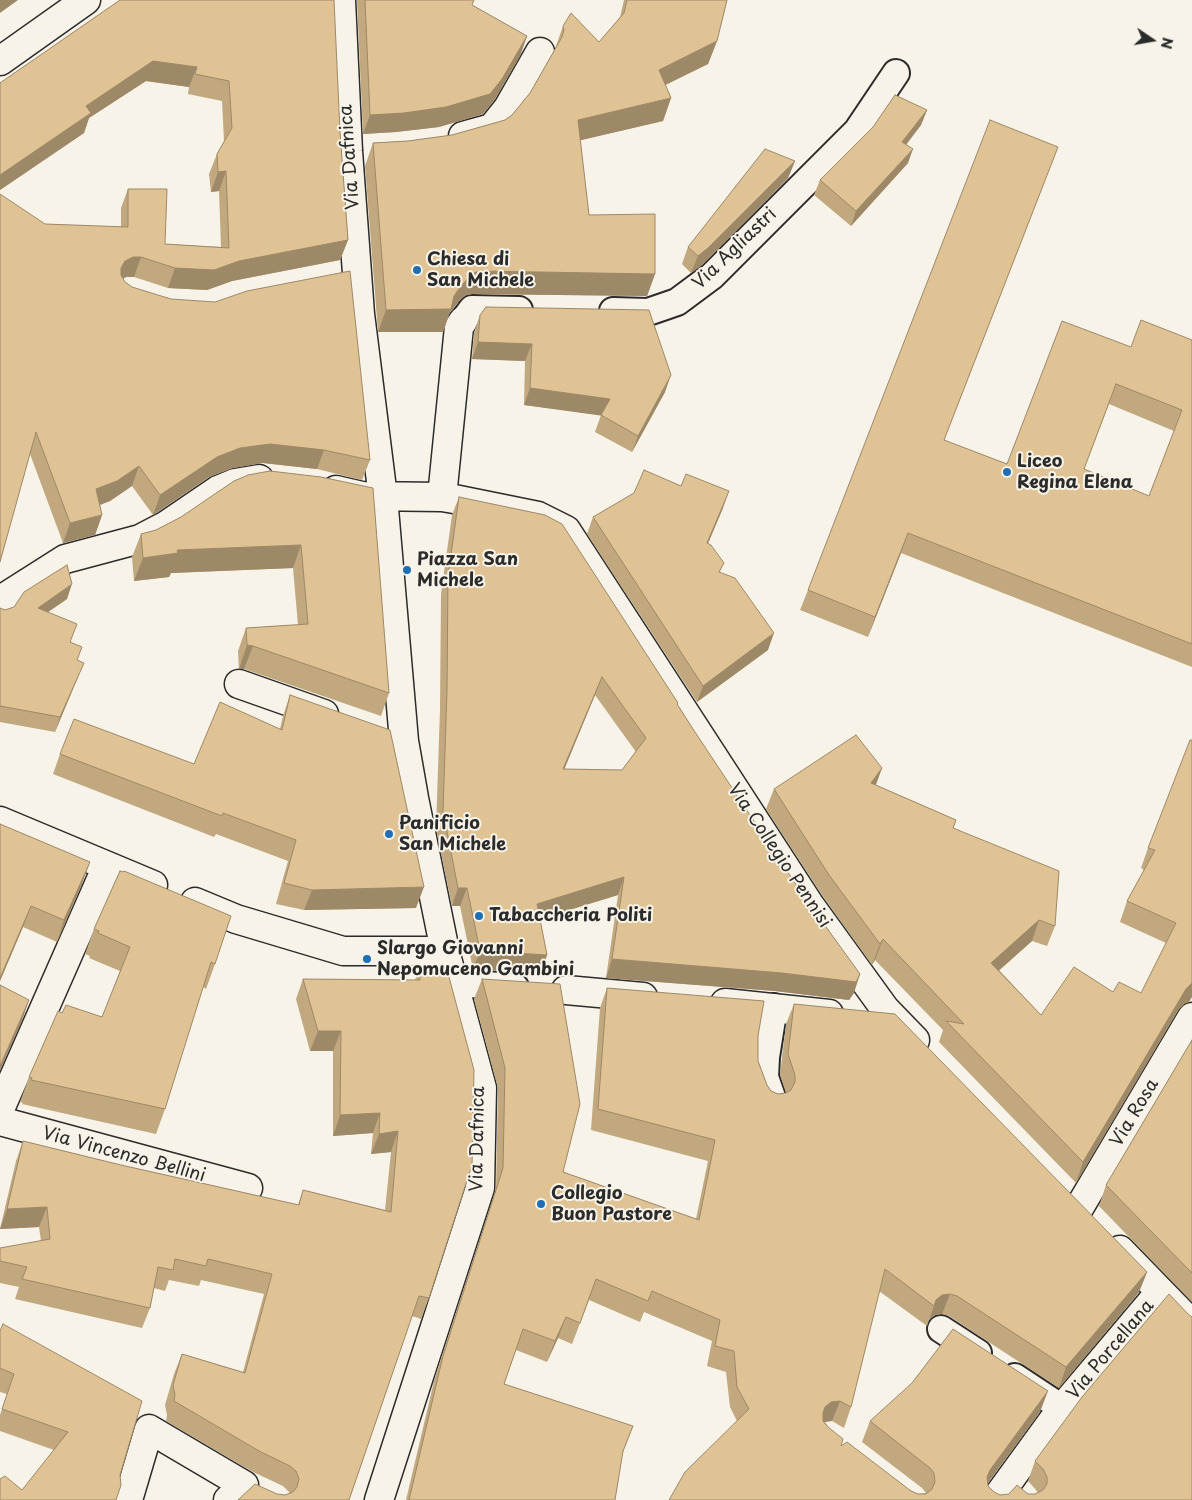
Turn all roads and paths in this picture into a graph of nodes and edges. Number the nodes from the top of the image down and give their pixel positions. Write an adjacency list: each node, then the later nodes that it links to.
1 (86, 0): 4 (street)
2 (341, 0): 7 (street, Via Dafnica)
3 (540, 52): 6 (street)
4 (0, 61)
5 (896, 73): 10 (street, Via Agliastri)
6 (442, 142)
7 (358, 272): 8 (street); 14 (street, Via Dafnica)
8 (330, 278)
9 (541, 310): 11 (street)
10 (589, 311)
11 (463, 321): 15 (street)
12 (279, 481): 16 (street)
13 (316, 485): 14 (street, Via Collegio Pennisi)
14 (372, 497): 15 (street, Via Collegio Pennisi); 20 (street, Via Dafnica)
15 (448, 498): 29 (street, Via Collegio Pennisi)
16 (0, 609)
17 (239, 684): 18 (street)
18 (349, 722)
19 (376, 731): 20 (street)
20 (404, 741): 23 (street, Via Dafnica)
21 (0, 822): 22 (street)
22 (107, 866): 23 (street); 33 (street)
23 (445, 951): 24 (street, Via Dafnica)
24 (454, 982): 25 (street); 47 (street, Via Dafnica)
25 (550, 989): 26 (street)
26 (665, 998)
27 (704, 1002): 28 (street)
28 (774, 1007): 29 (street); 32 (street)
29 (867, 1013): 31 (street, Via Collegio Pennisi)
30 (1192, 1017): 37 (street, Via Rosa)
31 (933, 1058)
32 (773, 1100)
33 (0, 1109)
34 (0, 1121): 36 (street, Via Vincenzo Bellini)
35 (1058, 1187): 37 (street)
36 (248, 1188)
37 (1079, 1208): 38 (street)
38 (1160, 1292): 39 (street); 42 (street, Via Porcellana)
39 (1192, 1324)
40 (941, 1329): 42 (street, Via Porcellana)
41 (136, 1404): 43 (street)
42 (1062, 1408): 45 (street, Via Porcellana)
43 (149, 1429): 44 (street); 46 (street)
44 (247, 1494)
45 (1009, 1494)
46 (128, 1500)
47 (379, 1500)

